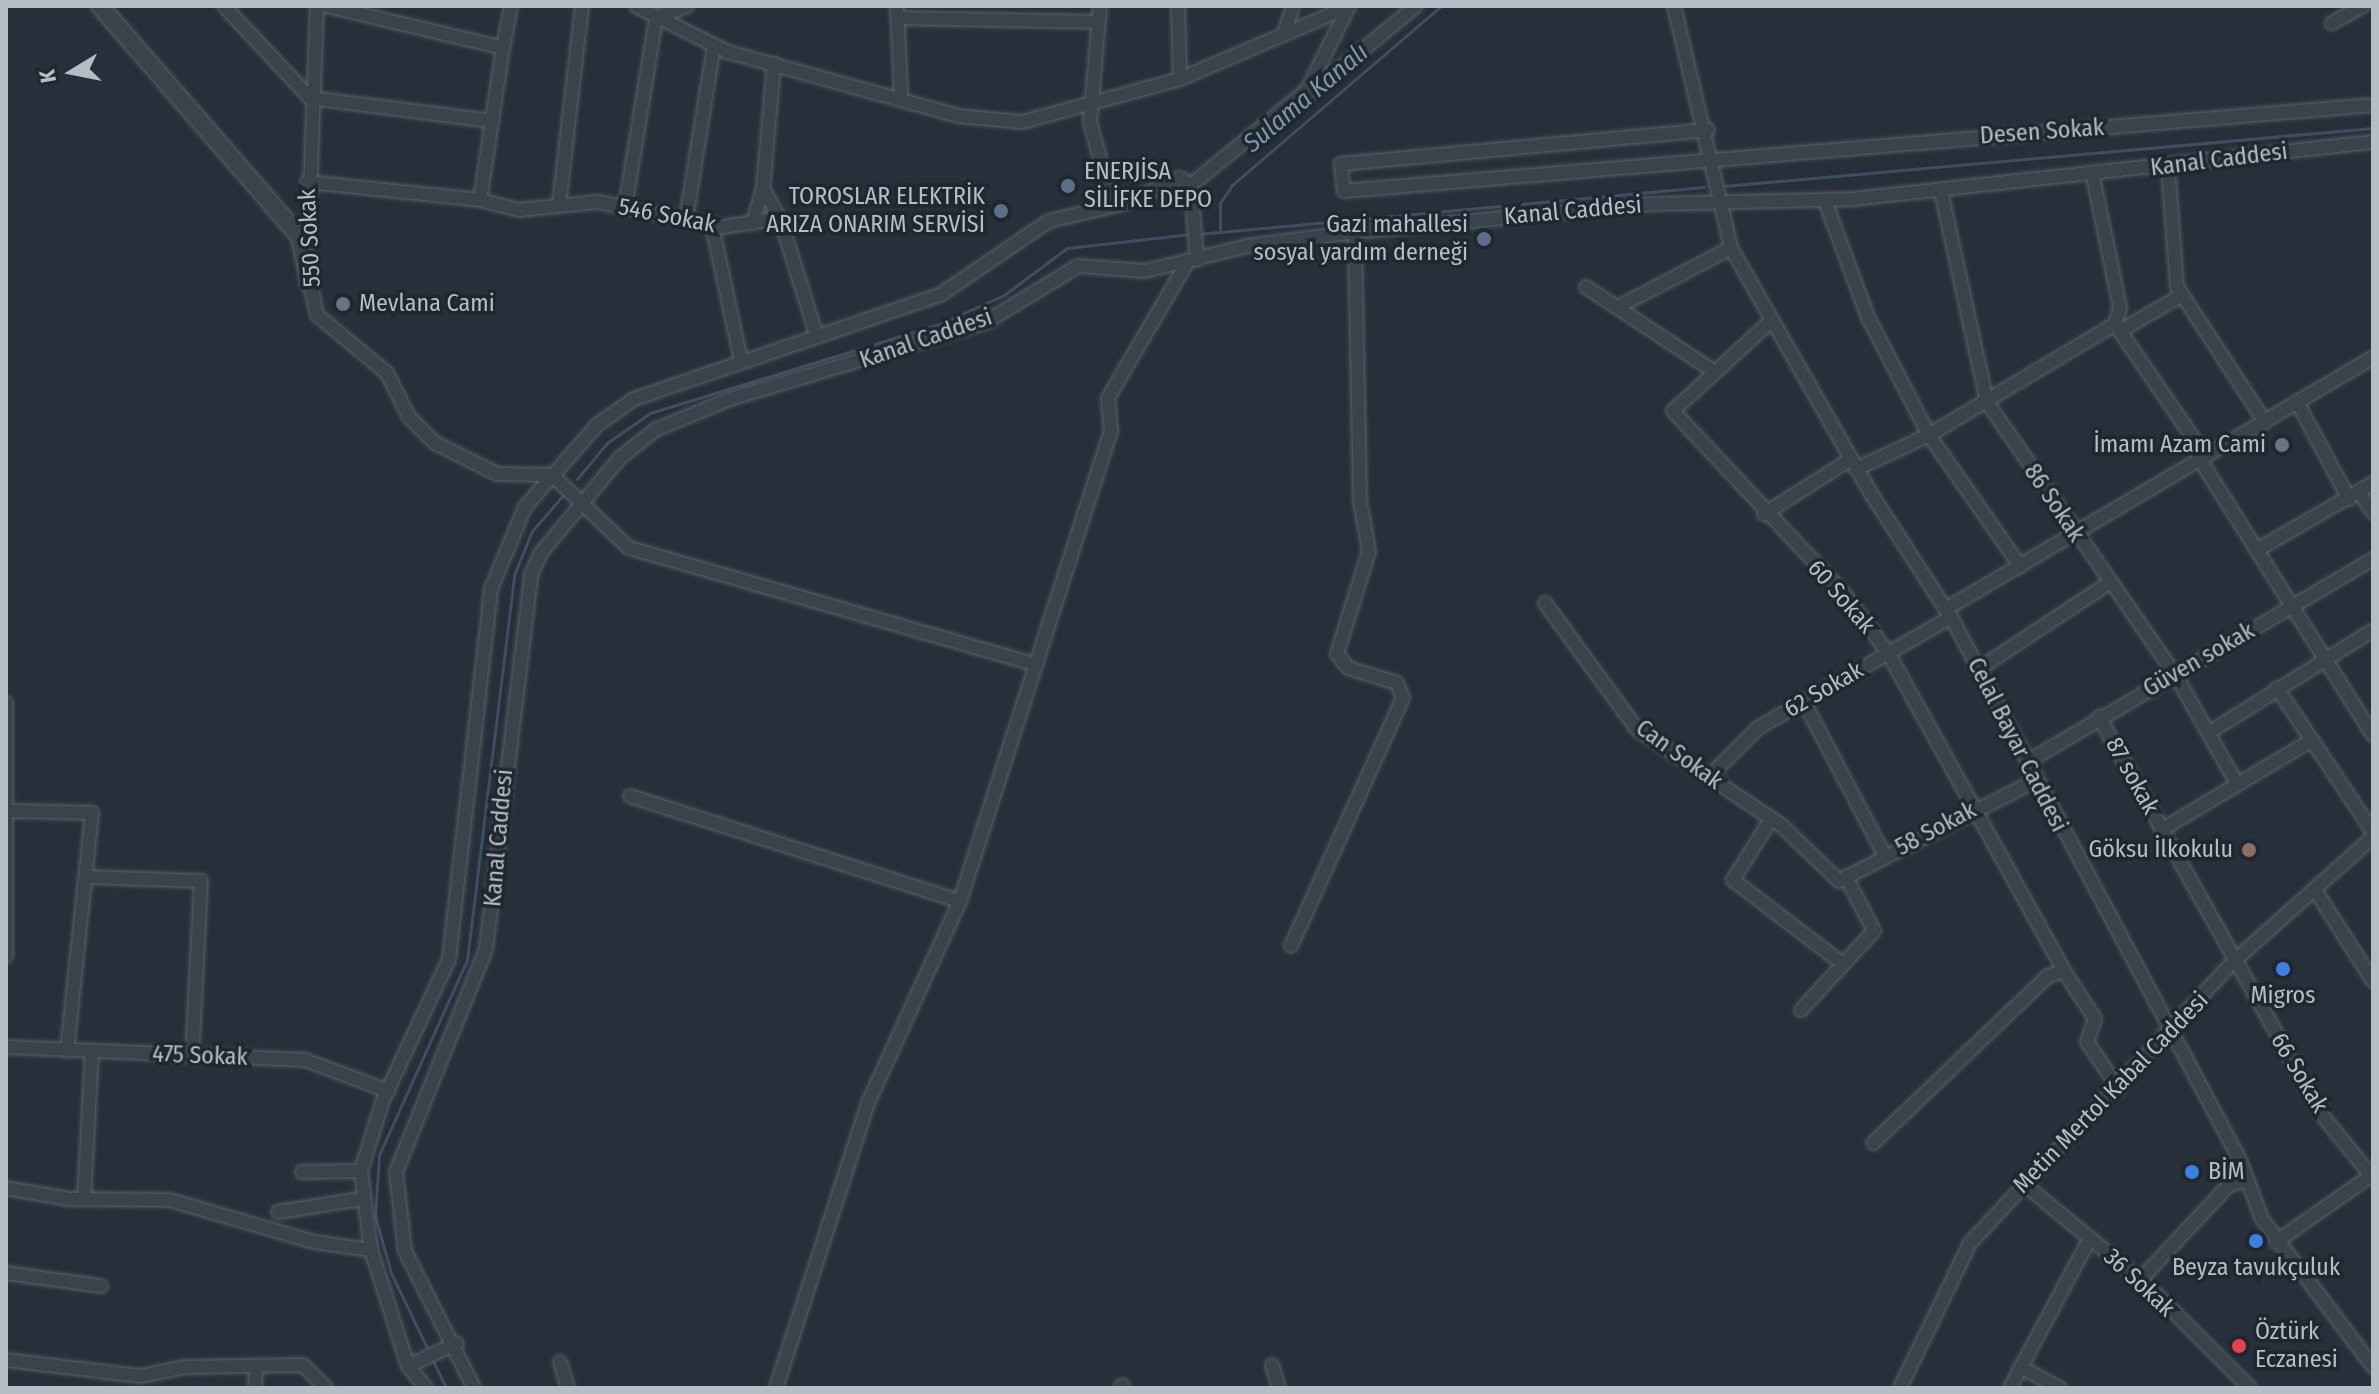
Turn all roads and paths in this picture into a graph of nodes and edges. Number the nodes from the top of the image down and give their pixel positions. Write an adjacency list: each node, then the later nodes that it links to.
1 (100, 6): 55 (street)
2 (224, 6): 28 (street)
3 (317, 6): 28 (street, 550 Sokak)
4 (327, 6): 24 (street)
5 (511, 6): 24 (street)
6 (582, 6): 45 (street)
7 (636, 6): 18 (street)
8 (687, 6): 18 (street)
9 (990, 6): 19 (street)
10 (1100, 6): 20 (street)
11 (1178, 6): 26 (street)
12 (1293, 6): 22 (street)
13 (1348, 6): 22 (street); 31 (street)
14 (1416, 6): 31 (street)
15 (1674, 6): 33 (street, Celal Bayar Caddesi)
16 (2363, 6): 21 (street)
17 (898, 12): 19 (street); 27 (street)
18 (656, 18): 23 (street); 47 (street)
19 (990, 20): 20 (street)
20 (1098, 22): 30 (street)
21 (2332, 23)
22 (1284, 34): 26 (street)
23 (714, 46): 25 (street); 49 (street)
24 (503, 48): 32 (street)
25 (774, 63): 27 (street); 40 (street)
26 (1180, 79): 30 (street)
27 (901, 95): 30 (street)
28 (310, 98): 32 (street); 38 (street, 550 Sokak)
29 (2373, 105): 35 (street, Desen Sokak)
30 (1090, 107): 46 (street)
31 (1283, 116): 39 (street)
32 (492, 121): 42 (street)
33 (1708, 130): 35 (street, Celal Bayar Caddesi); 35 (street, Desen Sokak)
34 (2373, 142): 36 (street, Kanal Caddesi)
35 (1711, 158): 43 (street, Celal Bayar Caddesi)
36 (2168, 165): 37 (street, Kanal Caddesi); 57 (street)
37 (2093, 177): 41 (street, Kanal Caddesi); 60 (street)
38 (307, 182): 42 (street, 546 Sokak); 55 (street, 550 Sokak)
39 (1191, 185): 46 (street); 54 (street)
40 (763, 189): 48 (street); 50 (street)
41 (1941, 191): 44 (street, Kanal Caddesi); 65 (street, 86 Sokak)
42 (480, 200): 45 (street, 546 Sokak)
43 (1715, 200): 44 (street, Kanal Caddesi); 52 (street, Kanal Caddesi); 53 (street, Celal Bayar Caddesi)
44 (1825, 201): 68 (street)
45 (559, 205): 47 (street, 546 Sokak)
46 (1113, 206): 61 (street)
47 (625, 208): 49 (street, 546 Sokak)
48 (780, 218): 50 (street, 546 Sokak); 61 (street)
49 (686, 220): 51 (street, 546 Sokak)
50 (753, 223): 51 (street, 546 Sokak)
51 (712, 225): 63 (street)
52 (1355, 232): 54 (street, Kanal Caddesi); 113 (street)
53 (1731, 248): 58 (street); 59 (street, Celal Bayar Caddesi)
54 (1192, 262): 74 (street, Kanal Caddesi); 88 (street)
55 (310, 285): 71 (street, 550 Sokak)
56 (1586, 287): 58 (street)
57 (2182, 295): 60 (street); 67 (street)
58 (1618, 307): 64 (street)
59 (1772, 320): 64 (street); 70 (street, Celal Bayar Caddesi)
60 (2117, 327): 65 (street); 69 (street)
61 (817, 337): 63 (street)
62 (2373, 357): 66 (street, 62 Sokak)
63 (741, 360): 71 (street)
64 (1715, 372): 76 (street, 60 Sokak)
65 (1987, 402): 68 (street); 77 (street, 86 Sokak)
66 (2297, 402): 67 (street, 62 Sokak); 73 (street)
67 (2265, 422): 69 (street, 62 Sokak)
68 (1929, 435): 70 (street); 80 (street)
69 (2202, 457): 77 (street, 62 Sokak); 78 (street)
70 (1854, 464): 76 (street); 84 (street, Celal Bayar Caddesi)
71 (552, 475): 74 (street); 126 (street)
72 (2373, 483): 73 (street)
73 (2354, 495): 75 (street); 78 (street)
74 (582, 505): 88 (street); 143 (street, Kanal Caddesi)
75 (2373, 513)
76 (1764, 514): 86 (street, 60 Sokak)
77 (2074, 535): 80 (street, 62 Sokak); 81 (street, 86 Sokak)
78 (2257, 550): 83 (street)
79 (2373, 559): 83 (street, Güven sokak)
80 (2020, 566): 84 (street, 62 Sokak)
81 (2109, 583): 89 (street); 90 (street, 86 Sokak)
82 (1545, 603): 99 (street, Can Sokak)
83 (2291, 607): 87 (street); 90 (street, Güven sokak)
84 (1949, 613): 86 (street, 62 Sokak); 89 (street, Celal Bayar Caddesi)
85 (2373, 630): 87 (street)
86 (1888, 653): 92 (street, 62 Sokak); 103 (street, 60 Sokak)
87 (2325, 658): 91 (street); 96 (street)
88 (1037, 665): 112 (street)
89 (1979, 669): 98 (street, Celal Bayar Caddesi)
90 (2176, 676): 94 (street, Güven sokak); 95 (street, 86 Sokak)
91 (2277, 688): 95 (street); 97 (street)
92 (1804, 702): 99 (street, 62 Sokak); 108 (street)
93 (6, 703): 104 (street)
94 (2099, 717): 98 (street, Güven sokak); 106 (street, 87 sokak)
95 (2210, 732): 101 (street, 86 Sokak)
96 (2373, 735)
97 (2312, 740): 101 (street); 107 (street)
98 (2027, 762): 100 (street, Celal Bayar Caddesi)
99 (1708, 778): 105 (street, Can Sokak)
100 (2036, 780): 103 (street, 58 Sokak); 120 (street, Celal Bayar Caddesi)
101 (2237, 784): 106 (street)
102 (630, 796): 112 (street)
103 (1973, 809): 108 (street, 58 Sokak); 117 (street, 60 Sokak)
104 (7, 811): 109 (street); 114 (street)
105 (1771, 819): 110 (street, Can Sokak); 116 (street)
106 (2161, 830): 115 (street, 87 sokak)
107 (2373, 834): 111 (street, Metin Mertol Kabal Caddesi)
108 (1885, 856): 110 (street, 58 Sokak)
109 (88, 877): 122 (street); 124 (street)
110 (1842, 879): 116 (street)
111 (2315, 890): 115 (street, Metin Mertol Kabal Caddesi); 118 (street)
112 (960, 901): 158 (street)
113 (1291, 946)
114 (6, 956)
115 (2233, 962): 120 (street, Metin Mertol Kabal Caddesi); 130 (street, 66 Sokak)
116 (1843, 964): 119 (street)
117 (2064, 971): 125 (street, 60 Sokak); 127 (street)
118 (2373, 981)
119 (1801, 1010)
120 (2170, 1037): 125 (street, Metin Mertol Kabal Caddesi); 131 (street, Celal Bayar Caddesi)
121 (6, 1047): 122 (street, 475 Sokak)
122 (67, 1051): 123 (street, 475 Sokak)
123 (92, 1053): 124 (street, 475 Sokak); 134 (street)
124 (192, 1056): 126 (street, 475 Sokak)
125 (2119, 1089): 132 (street, Metin Mertol Kabal Caddesi)
126 (388, 1091): 128 (street)
127 (1873, 1143)
128 (361, 1171): 129 (street); 135 (street)
129 (302, 1172)
130 (2372, 1176): 138 (street)
131 (2247, 1179): 138 (street, Celal Bayar Caddesi); 141 (street)
132 (2024, 1184): 137 (street, 36 Sokak); 160 (street, Metin Mertol Kabal Caddesi)
133 (6, 1188): 134 (street)
134 (84, 1199): 139 (street)
135 (361, 1199): 136 (street); 139 (street)
136 (278, 1212)
137 (2090, 1238): 141 (street, 36 Sokak); 148 (street)
138 (2276, 1242): 149 (street, Celal Bayar Caddesi)
139 (371, 1250): 146 (street)
140 (6, 1273): 142 (street)
141 (2140, 1280): 152 (street, 36 Sokak)
142 (101, 1286)
143 (451, 1346): 146 (street); 156 (street, Kanal Caddesi)
144 (6, 1360): 151 (street)
145 (560, 1362): 157 (street)
146 (414, 1363): 155 (street)
147 (1272, 1365): 159 (street)
148 (2020, 1367): 161 (street); 162 (street)
149 (2373, 1367)
150 (256, 1368): 151 (street); 153 (street); 154 (street)
151 (168, 1382)
152 (2244, 1386)
153 (255, 1388)
154 (326, 1388)
155 (426, 1388)
156 (474, 1388)
157 (568, 1388)
158 (776, 1388)
159 (1279, 1388)
160 (1900, 1388)
161 (2010, 1388)
162 (2060, 1388)

